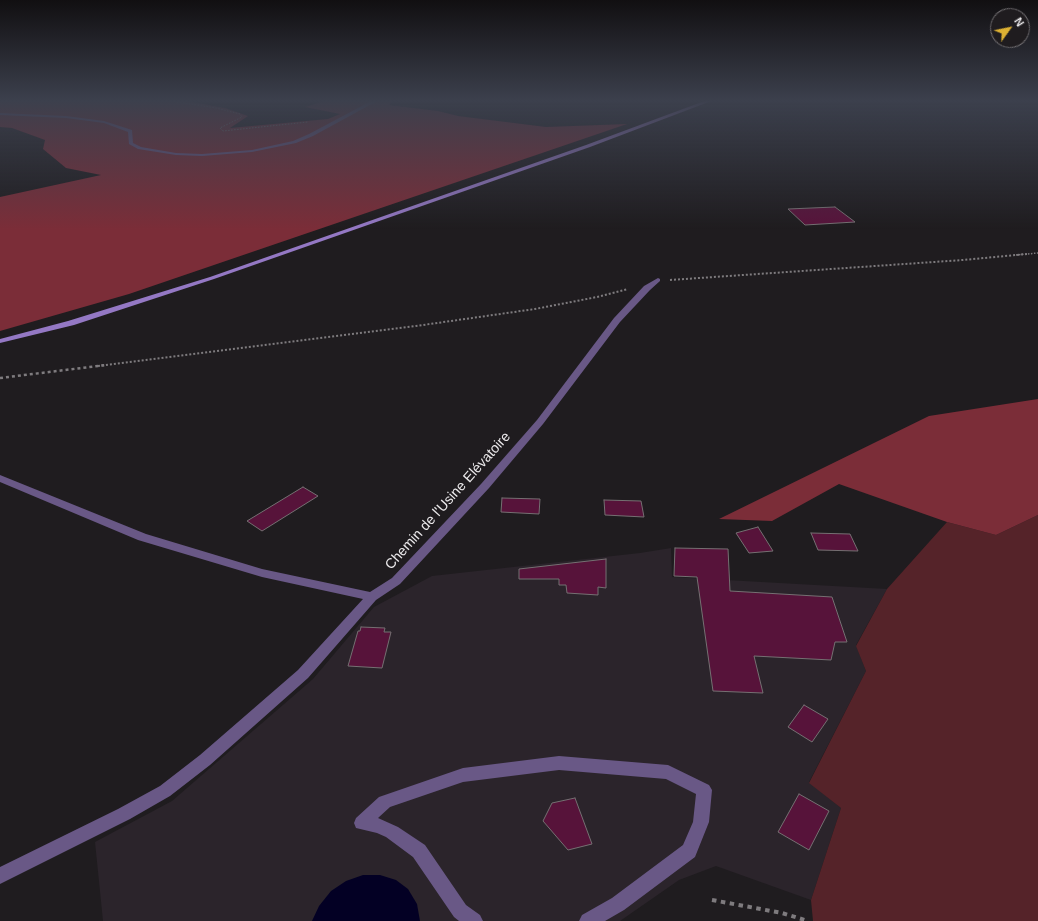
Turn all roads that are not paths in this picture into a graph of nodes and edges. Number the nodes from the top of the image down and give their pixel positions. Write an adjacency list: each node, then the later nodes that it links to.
1 (131, 143): 2 (street)
2 (289, 143)
3 (596, 143): 5 (main road)
4 (658, 280): 7 (street, Chemin de l'Usine Elévatoire)
5 (0, 342)
6 (0, 478): 7 (street)
7 (372, 597): 8 (street, Chemin de l'Usine Elévatoire)
8 (0, 876)
9 (474, 921): 10 (street)
10 (588, 921)

